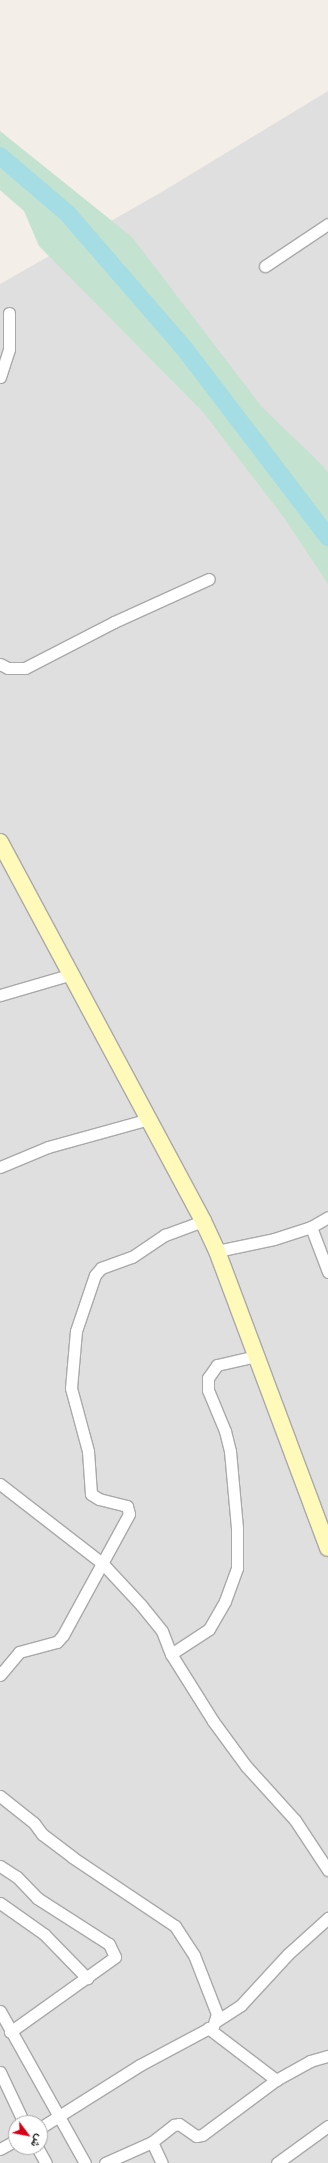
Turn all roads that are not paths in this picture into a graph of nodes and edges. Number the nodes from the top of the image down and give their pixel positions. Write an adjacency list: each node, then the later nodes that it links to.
1 (328, 224): 2 (street)
2 (265, 266)
3 (9, 313): 4 (street)
4 (0, 377)
5 (209, 579): 6 (street)
6 (0, 664)
7 (0, 842): 8 (street)
8 (72, 974): 9 (street); 10 (street)
9 (0, 995)
10 (149, 1119): 11 (street); 13 (street)
11 (0, 1167)
12 (328, 1217): 14 (street)
13 (203, 1221): 15 (street); 20 (street)
14 (311, 1227): 15 (street); 16 (street)
15 (217, 1251): 17 (street)
16 (328, 1272)
17 (257, 1356): 19 (street); 21 (street)
18 (0, 1484): 20 (street)
19 (328, 1548)
20 (103, 1564): 21 (street); 22 (street)
21 (171, 1654): 25 (street)
22 (0, 1675)
23 (0, 1796): 30 (street)
24 (0, 1866): 28 (street)
25 (328, 1870)
26 (0, 1903): 28 (street)
27 (328, 1918): 30 (street)
28 (87, 1978): 31 (street)
29 (0, 2011): 31 (street)
30 (212, 2025): 34 (street); 36 (street)
31 (10, 2032): 36 (street)
32 (328, 2056): 34 (street)
33 (0, 2072): 35 (street)
34 (276, 2080): 39 (street)
35 (20, 2115)
36 (57, 2118): 37 (street); 40 (street)
37 (48, 2123)
38 (328, 2126): 43 (street)
39 (152, 2142): 41 (street); 42 (street)
40 (85, 2163)
41 (105, 2163)
42 (162, 2163)
43 (277, 2163)

